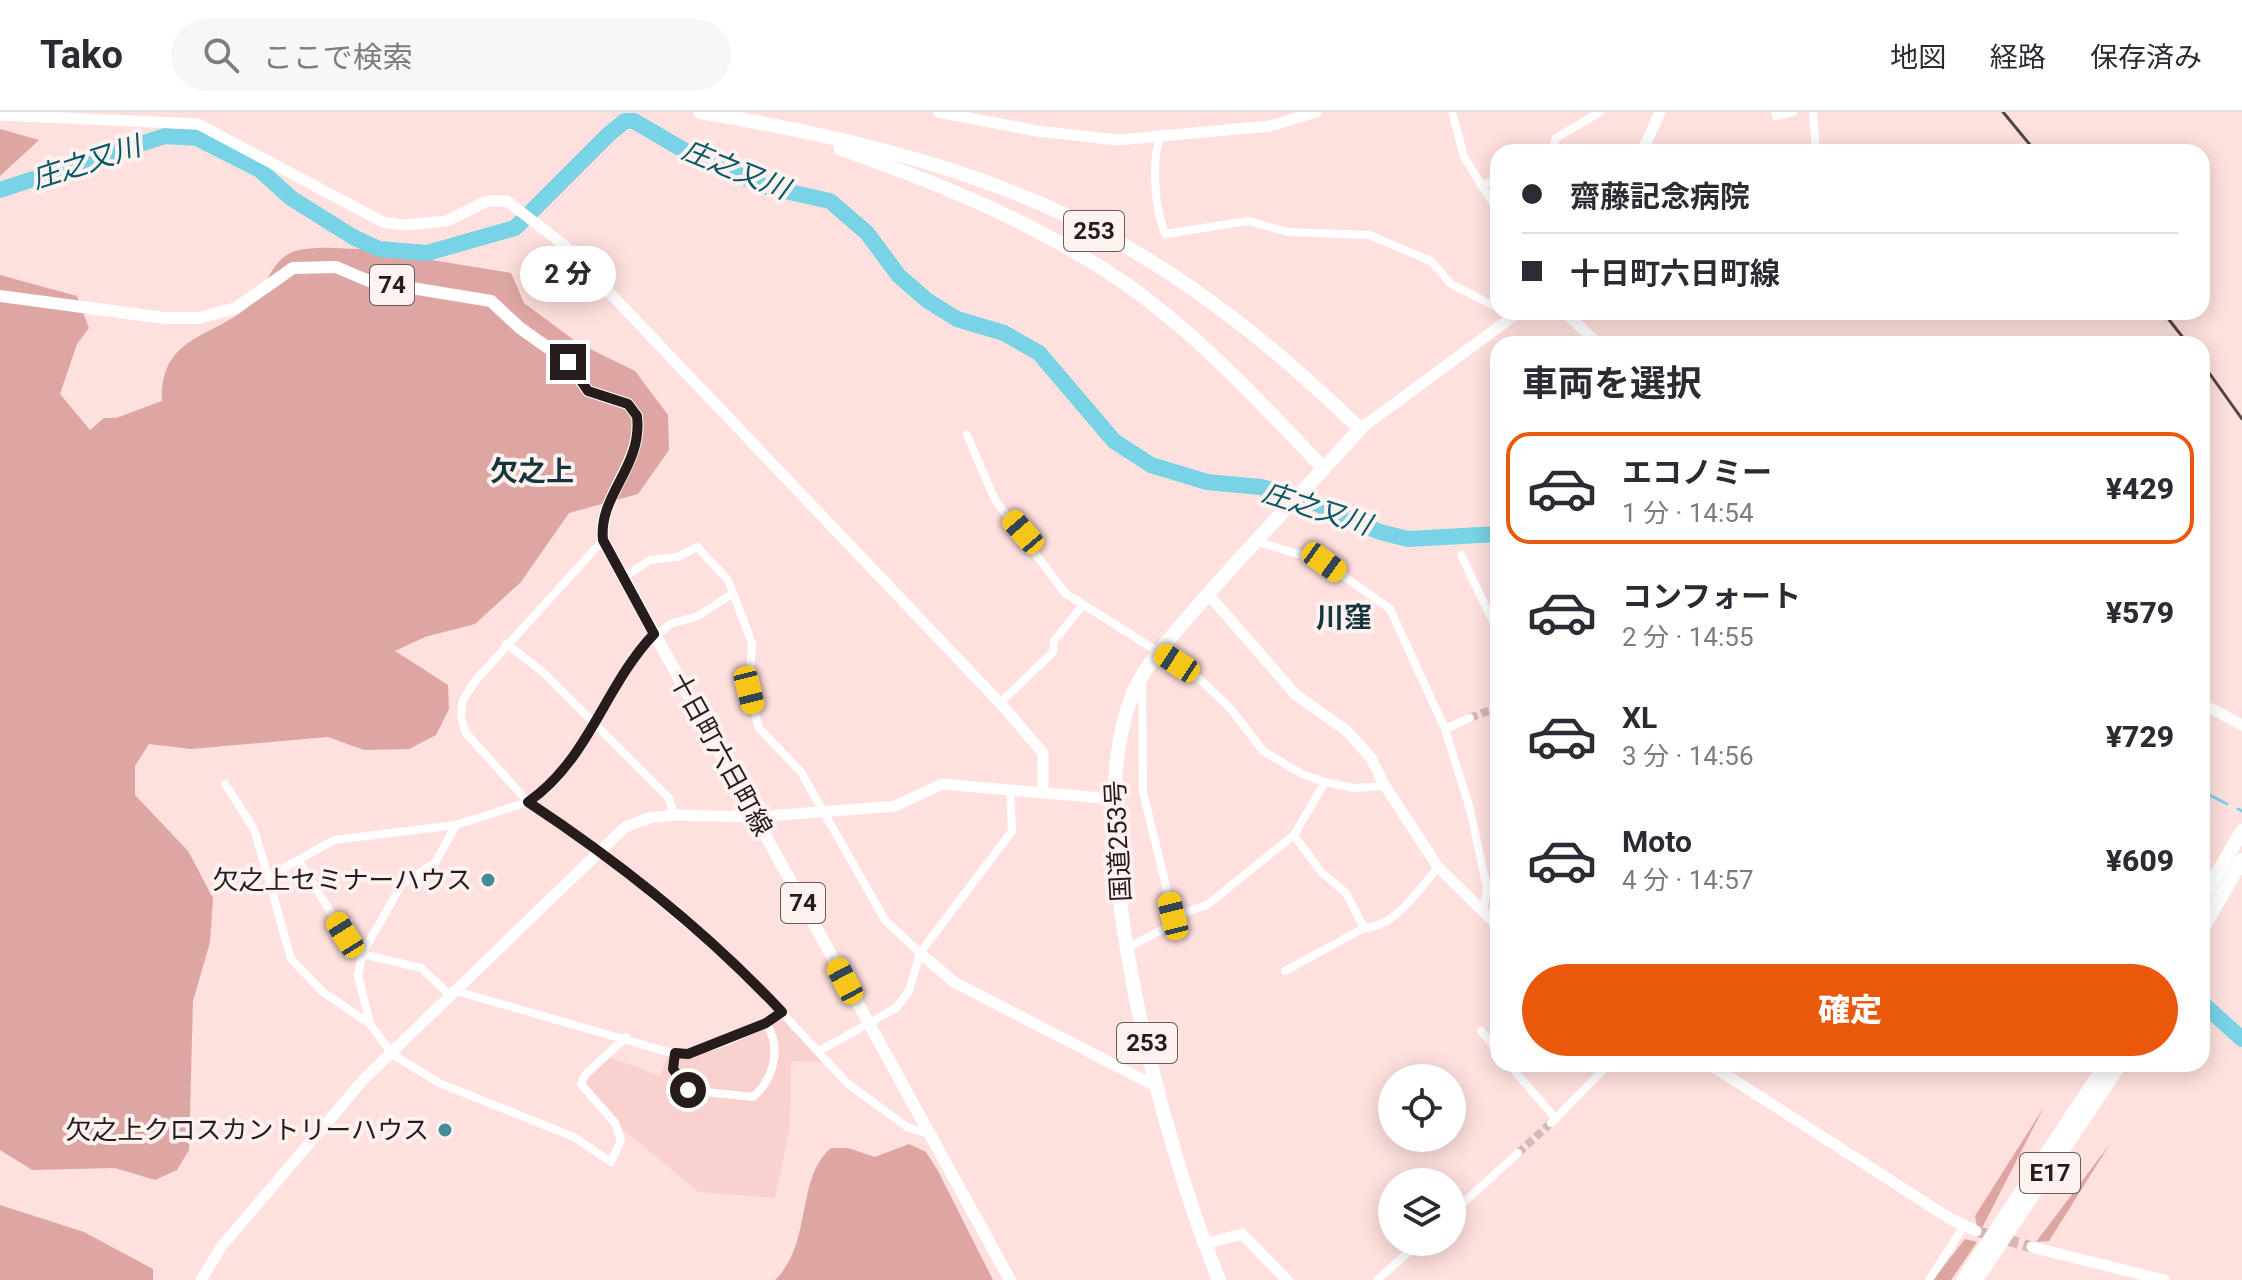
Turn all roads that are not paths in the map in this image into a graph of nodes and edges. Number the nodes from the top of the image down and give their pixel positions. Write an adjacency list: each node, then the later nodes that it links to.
1 (700, 112): 12 (highway, 253)
2 (938, 112): 11 (street)
3 (1316, 112): 13 (street)
4 (1452, 112): 18 (street)
5 (1600, 112): 14 (street)
6 (1660, 112): 15 (street)
7 (1775, 112): 8 (street)
8 (1793, 112)
9 (1813, 112): 16 (street)
10 (0, 115): 40 (street)
11 (984, 117): 13 (street)
12 (779, 128): 25 (highway, 253); 27 (highway, 253)
13 (1160, 138): 21 (street)
14 (1554, 144)
15 (1646, 144)
16 (1815, 144)
17 (1490, 183): 18 (street)
18 (1480, 185): 19 (street)
19 (1490, 199)
20 (0, 296): 28 (main road, 74)
21 (1490, 304)
22 (1504, 320): 25 (street)
23 (1573, 320): 24 (street)
24 (1590, 336)
25 (1360, 429): 27 (highway, 国道253号 / 253)
26 (967, 435): 34 (street)
27 (1324, 469): 29 (highway, 国道253号 / 253)
28 (603, 540): 31 (main road, 十日町六日町線 / 74); 37 (street)
29 (1255, 541): 33 (highway, 国道253号 / 253); 45 (street)
30 (1461, 555): 35 (street)
31 (624, 577): 32 (street); 36 (main road, 十日町六日町線 / 74)
32 (732, 594): 36 (street); 53 (street)
33 (1208, 594): 38 (highway, 国道253号 / 253); 48 (street)
34 (1082, 606): 38 (street); 40 (street)
35 (1490, 615)
36 (654, 634): 43 (street); 55 (main road, 十日町六日町線 / 74)
37 (506, 644): 43 (street); 52 (street)
38 (1159, 651): 39 (highway, 国道253号 / 253); 46 (street)
39 (1142, 675): 51 (highway, 国道253号 / 253); 67 (street)
40 (1000, 703): 50 (street)
41 (2210, 708): 44 (street)
42 (1470, 718): 45 (street)
43 (595, 724): 52 (street); 54 (street)
44 (2242, 725)
45 (1445, 729): 65 (street)
46 (1325, 782): 48 (street); 58 (street)
47 (225, 784): 63 (street)
48 (1385, 786): 62 (street)
49 (1010, 790): 50 (street); 53 (street); 71 (street)
50 (1043, 793): 51 (street)
51 (1113, 799): 70 (highway, 国道253号 / 253)
52 (528, 802): 56 (street); 59 (street)
53 (827, 813): 55 (street); 71 (street)
54 (674, 815): 55 (street); 59 (street)
55 (757, 817): 78 (main road, 十日町六日町線 / 74)
56 (456, 825): 60 (street); 72 (street)
57 (2242, 831): 64 (highway)
58 (1294, 835): 67 (street); 69 (street)
59 (600, 850): 74 (street); 75 (street)
60 (298, 860): 63 (street); 72 (street)
61 (2242, 860): 66 (highway)
62 (1438, 867): 65 (street); 69 (street)
63 (268, 877): 77 (street)
64 (2210, 886)
65 (1483, 911): 68 (street)
66 (2210, 915)
67 (1173, 916): 70 (street)
68 (1490, 918)
69 (1364, 928): 73 (street)
70 (1127, 949): 90 (highway, 国道253号 / 253)
71 (920, 953): 78 (street); 90 (street)
72 (362, 954): 74 (street); 77 (street)
73 (1285, 971)
74 (454, 994): 80 (street); 84 (street)
75 (782, 1012): 76 (street); 82 (street)
76 (766, 1023): 83 (street); 83 (street)
77 (370, 1024): 84 (street)
78 (869, 1026): 82 (street); 91 (main road, 十日町六日町線 / 74)
79 (1481, 1031): 81 (street)
80 (626, 1037): 83 (street); 84 (street)
81 (1490, 1042)
82 (819, 1051): 91 (street)
83 (675, 1053)
84 (392, 1054): 99 (street)
85 (1515, 1072): 86 (street)
86 (1601, 1072)
87 (1722, 1072): 94 (street)
88 (2101, 1072): 105 (highway, E17)
89 (2115, 1072): 106 (highway, E17)
90 (1159, 1088): 96 (highway, 国道253号 / 253)
91 (928, 1134): 100 (main road, 十日町六日町線 / 74)
92 (1518, 1153): 93 (street)
93 (1466, 1200)
94 (1964, 1226): 95 (street); 104 (street)
95 (1976, 1231)
96 (1204, 1244): 101 (highway, 国道253号 / 253); 102 (street)
97 (2032, 1247): 107 (street)
98 (1404, 1256): 103 (street)
99 (201, 1280)
100 (1010, 1280)
101 (1219, 1280)
102 (1287, 1280)
103 (1377, 1280)
104 (1929, 1280)
105 (1963, 1280)
106 (1976, 1280)
107 (2164, 1280)

